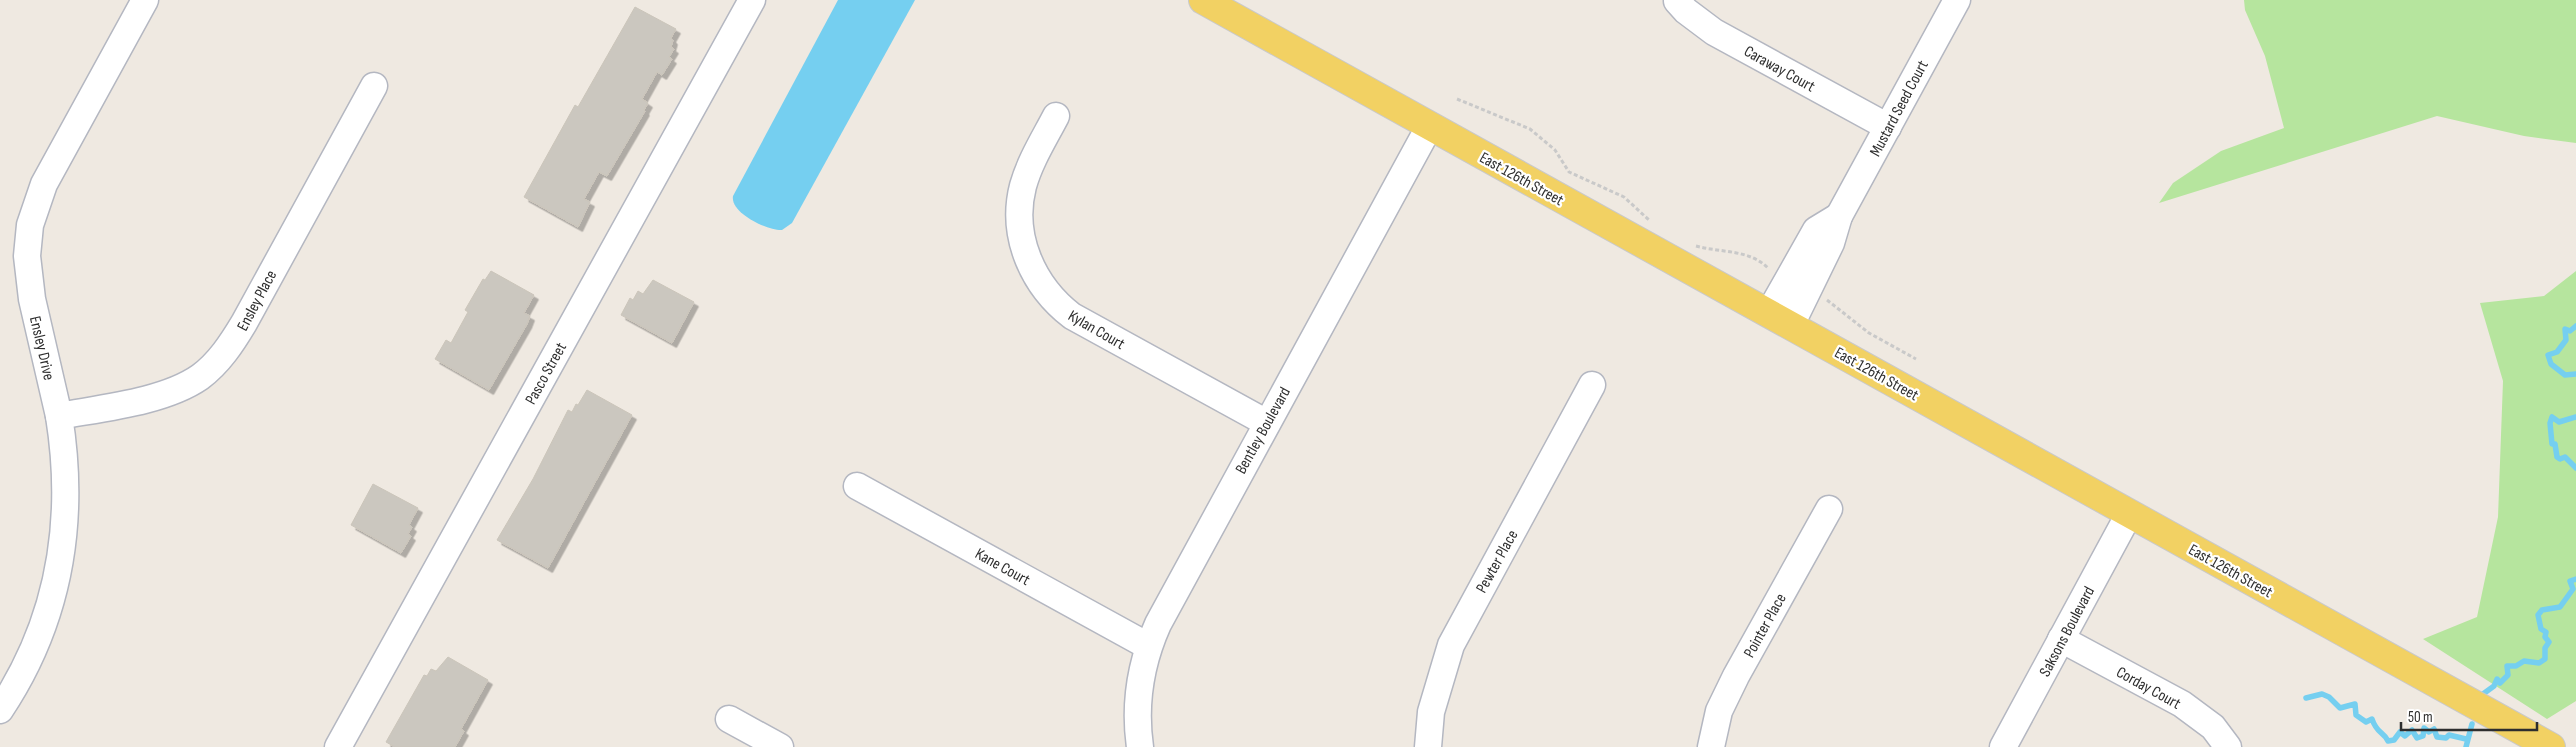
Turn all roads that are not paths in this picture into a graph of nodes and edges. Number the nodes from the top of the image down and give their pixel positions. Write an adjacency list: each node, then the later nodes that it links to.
1 (145, 0): 12 (street, Ensley Drive)
2 (752, 0): 21 (street, Pasco Street)
3 (1203, 0): 8 (main road, East 126th Street)
4 (1677, 0): 9 (street, Caraway Court)
5 (1957, 0): 9 (street, Mustard Seed Court)
6 (374, 86): 12 (street, Ensley Place)
7 (1056, 116): 13 (street, Kylan Court)
8 (1429, 127): 10 (main road, East 126th Street); 13 (street, Bentley Boulevard)
9 (1888, 127): 10 (street, Mustard Seed Court)
10 (1780, 319): 16 (main road, East 126th Street)
11 (1592, 385): 24 (street, Pewter Place)
12 (59, 416): 19 (street, Ensley Drive)
13 (1267, 423): 18 (street, Bentley Boulevard)
14 (857, 486): 18 (street, Kane Court)
15 (1829, 508): 25 (street, Pointer Place)
16 (2128, 514): 17 (street, Saksons Boulevard); 28 (main road, East 126th Street)
17 (2061, 639): 26 (street, Saksons Boulevard); 27 (street, Corday Court)
18 (1148, 646): 23 (street, Bentley Boulevard)
19 (0, 710)
20 (729, 719): 22 (street)
21 (338, 747)
22 (780, 747)
23 (1140, 747)
24 (1428, 747)
25 (1711, 747)
26 (2003, 747)
27 (2228, 747)
28 (2551, 747)

